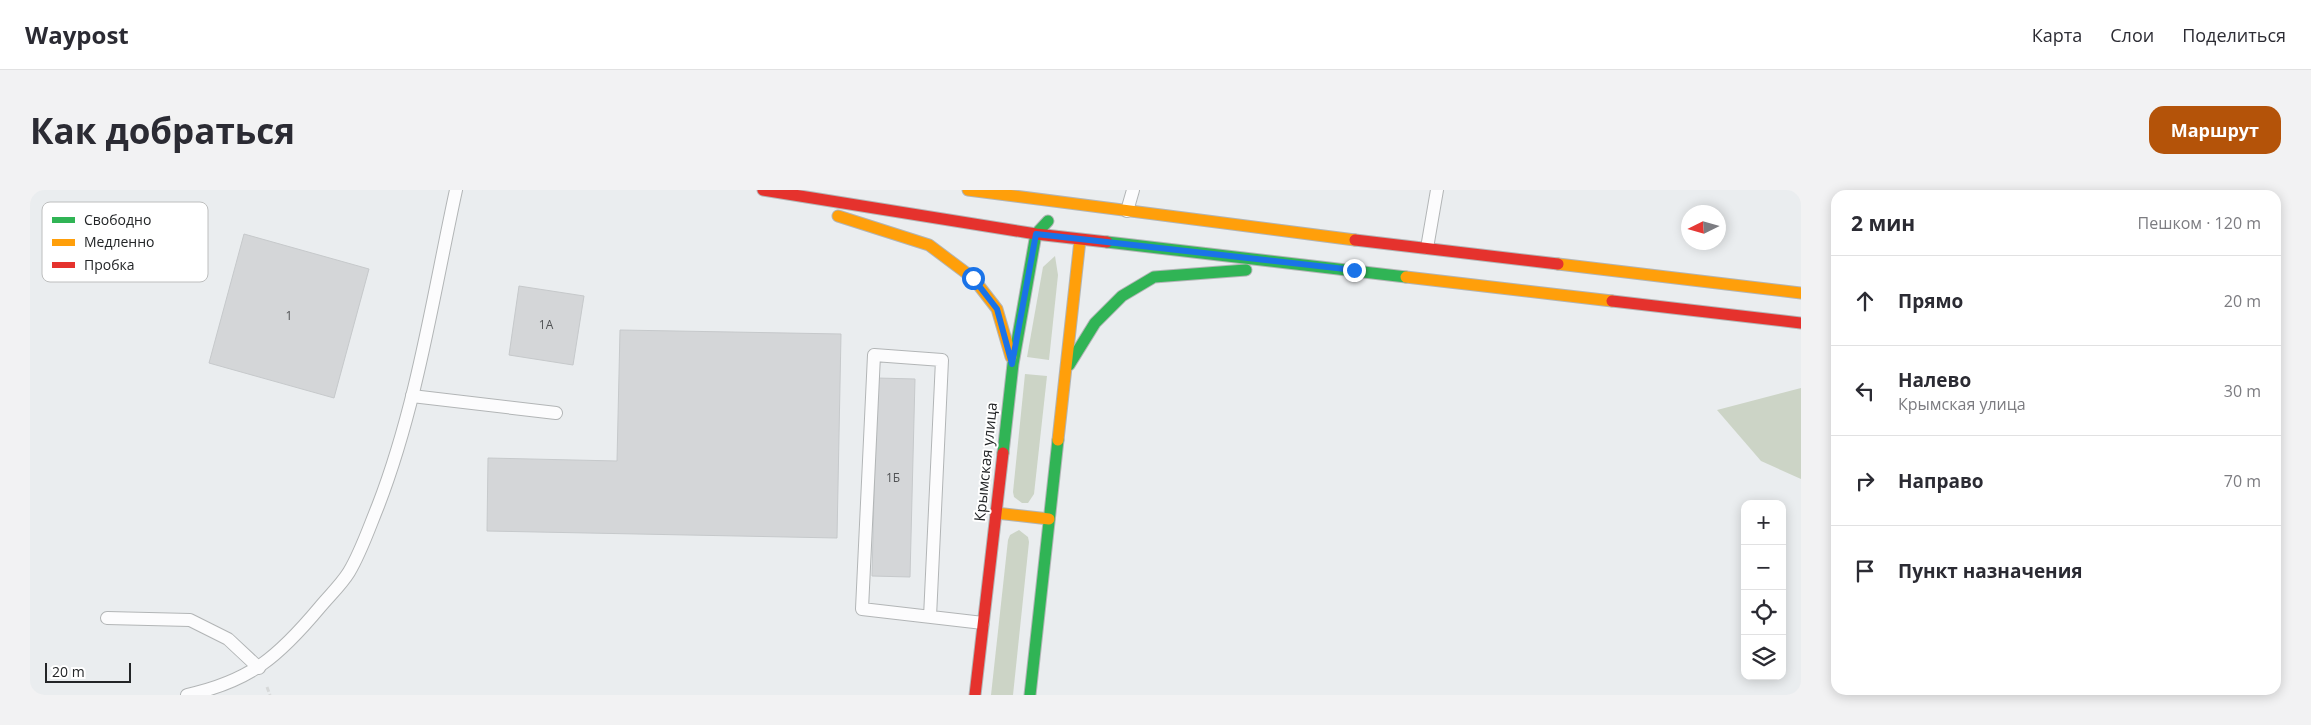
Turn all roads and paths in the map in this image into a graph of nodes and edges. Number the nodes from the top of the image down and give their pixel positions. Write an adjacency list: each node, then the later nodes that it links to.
1 (456, 190): 17 (lane)
2 (750, 190): 15 (main road)
3 (763, 190): 9 (main road)
4 (968, 190): 7 (main road)
5 (1133, 190): 8 (lane)
6 (1436, 190): 11 (lane)
7 (1066, 208): 8 (main road); 9 (main road)
8 (1127, 211): 11 (main road)
9 (1036, 234): 10 (main road); 15 (main road, Крымская улица)
10 (1078, 235): 12 (main road); 16 (main road)
11 (1427, 248): 13 (main road)
12 (1311, 265): 14 (main road); 16 (main road)
13 (1801, 293)
14 (1801, 322)
15 (1012, 364): 19 (main road, Крымская улица)
16 (1066, 370): 20 (main road)
17 (412, 396): 18 (lane); 24 (lane)
18 (556, 413)
19 (996, 513): 20 (main road); 23 (main road, Крымская улица)
20 (1049, 519): 27 (main road)
21 (930, 617): 21 (lane); 23 (lane)
22 (107, 618): 24 (lane)
23 (983, 623): 26 (main road, Крымская улица)
24 (259, 668): 25 (lane)
25 (187, 695)
26 (975, 695)
27 (1030, 695)

